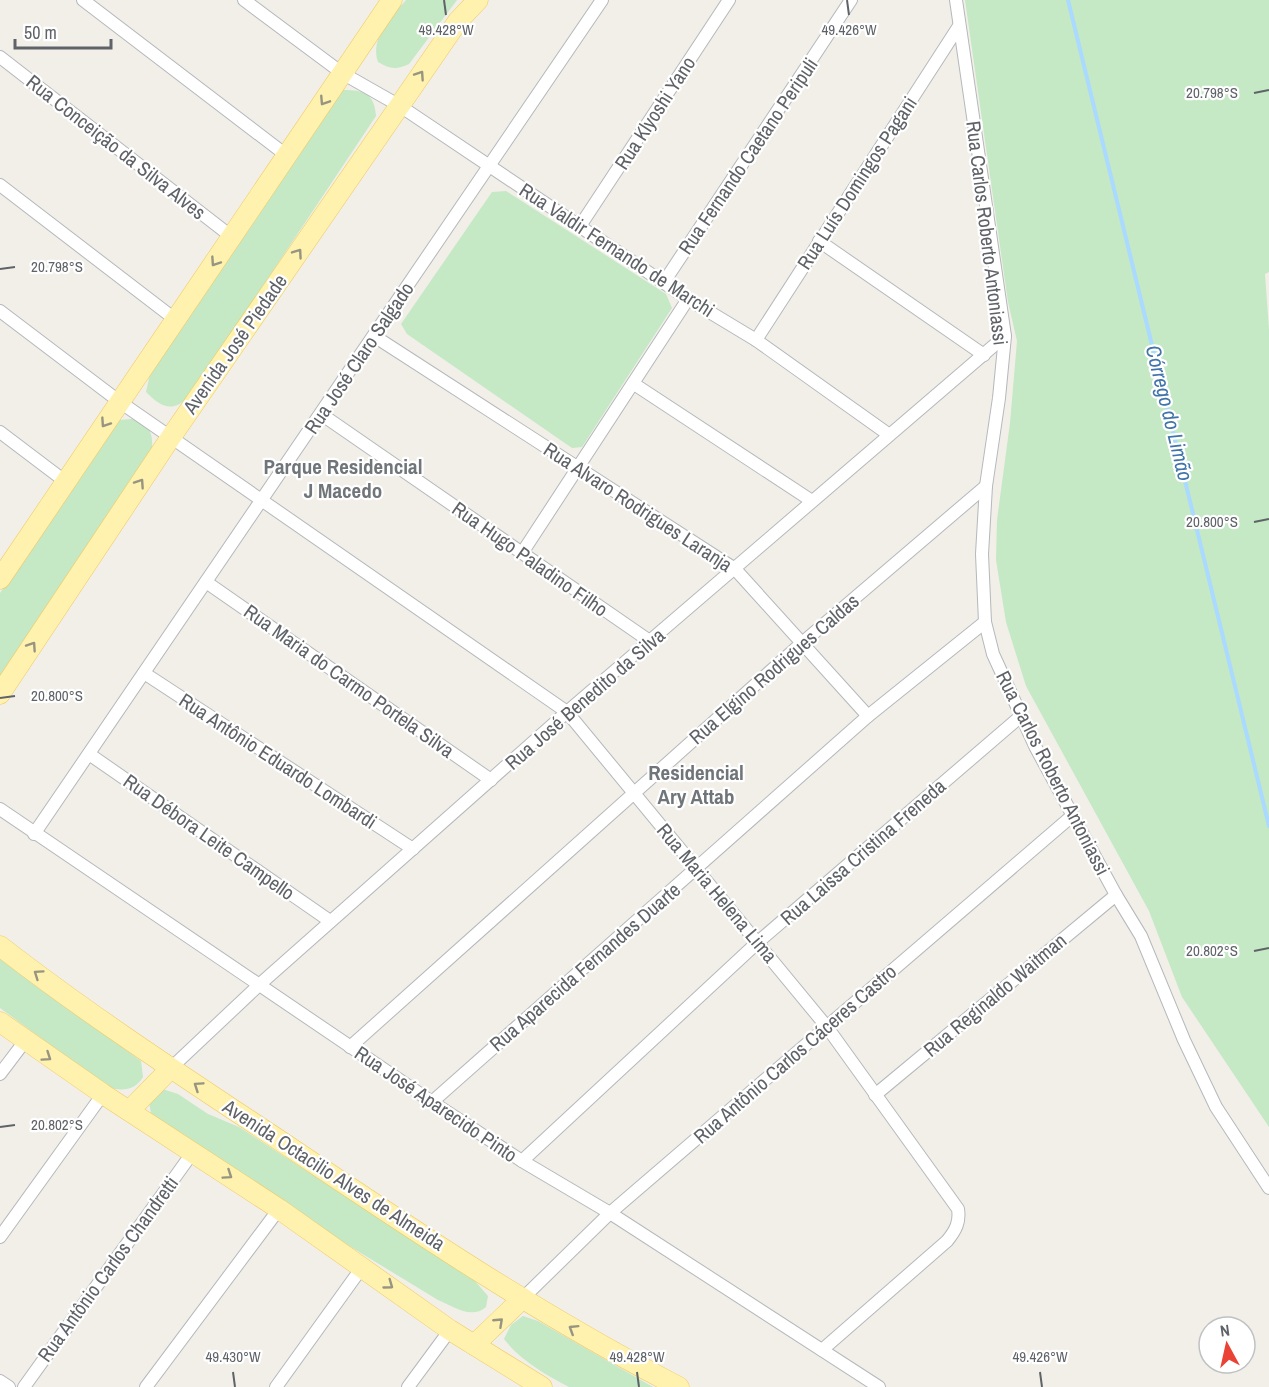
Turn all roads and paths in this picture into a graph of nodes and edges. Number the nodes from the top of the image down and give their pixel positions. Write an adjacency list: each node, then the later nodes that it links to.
1 (83, 0): 13 (street)
2 (244, 0): 11 (street, Rua Valdir Fernando de Marchi)
3 (392, 0): 11 (main road)
4 (478, 0): 12 (main road, Avenida José Piedade, one-way to 4)
5 (602, 0): 14 (street, Rua José Claro Salgado)
6 (729, 0): 16 (street, Rua Klyoshi Yano)
7 (851, 0): 19 (street, Rua Fernando Caetano Peripuli)
8 (956, 0): 9 (street, Rua Carlos Roberto Antoniassi)
9 (959, 26): 18 (street, Rua Luís Domingos Pagani); 24 (street, Rua Carlos Roberto Antoniassi)
10 (0, 57): 17 (street, Rua Conceição da Silva Alves)
11 (342, 73): 12 (street, Rua Valdir Fernando de Marchi); 13 (main road, one-way to 13)
12 (399, 106): 14 (street, Rua Valdir Fernando de Marchi); 32 (main road, Avenida José Piedade, one-way to 12)
13 (286, 155): 17 (main road)
14 (488, 165): 16 (street, Rua Valdir Fernando de Marchi); 23 (street, Rua José Claro Salgado)
15 (0, 185): 22 (street)
16 (580, 226): 19 (street, Rua Valdir Fernando de Marchi)
17 (232, 237): 22 (main road, one-way to 22)
18 (819, 241): 25 (street, Rua Luís Domingos Pagani); 26 (street)
19 (664, 282): 20 (street, Rua Valdir Fernando de Marchi)
20 (688, 299): 25 (street, Rua Valdir Fernando de Marchi); 27 (street)
21 (0, 311): 28 (street, Rua Maria Helena Lima)
22 (176, 320): 28 (main road)
23 (374, 336): 29 (street, Rua José Claro Salgado); 33 (street, Rua Alvaro Rodrigues Laranja)
24 (1005, 336): 26 (street, Rua José Benedito da Silva); 35 (street, Rua Carlos Roberto Antoniassi)
25 (756, 340): 31 (street, Rua Valdir Fernando de Marchi)
26 (984, 355): 31 (street, Rua José Benedito da Silva)
27 (634, 384): 33 (street); 37 (street)
28 (120, 402): 32 (street, Rua Maria Helena Lima); 34 (main road, one-way to 34)
29 (321, 414): 36 (street, Rua José Claro Salgado); 38 (street, Rua Hugo Paladino Filho)
30 (0, 432): 34 (street)
31 (888, 434): 37 (street, Rua José Benedito da Silva)
32 (171, 437): 36 (street, Rua Maria Helena Lima); 46 (main road, Avenida José Piedade, one-way to 32)
33 (579, 468): 38 (street); 40 (street, Rua Alvaro Rodrigues Laranja)
34 (66, 482): 39 (main road)
35 (986, 486): 42 (street, Rua Carlos Roberto Antoniassi); 44 (street, Rua Elgino Rodrigues Caldas)
36 (263, 499): 41 (street, Rua José Claro Salgado); 47 (street, Rua Maria Helena Lima)
37 (812, 501): 40 (street, Rua José Benedito da Silva)
38 (522, 553): 43 (street, Rua Hugo Paladino Filho)
39 (3, 567)
40 (735, 569): 43 (street, Rua José Benedito da Silva); 44 (street, Rua Alvaro Rodrigues Laranja)
41 (206, 582): 45 (street, Rua José Claro Salgado); 51 (street, Rua Maria do Carmo Portela Silva)
42 (986, 622): 48 (street, Rua Carlos Roberto Antoniassi); 49 (street, Rua Aparecida Fernandes Duarte)
43 (651, 642): 47 (street, Rua José Benedito da Silva)
44 (802, 643): 49 (street, Rua Alvaro Rodrigues Laranja); 52 (street, Rua Elgino Rodrigues Caldas)
45 (144, 673): 50 (street, Rua José Claro Salgado); 56 (street, Rua Antônio Eduardo Lombardi)
46 (0, 694)
47 (567, 712): 51 (street, Rua José Benedito da Silva); 52 (street, Rua Maria Helena Lima)
48 (1021, 716): 54 (street, Rua Carlos Roberto Antoniassi); 60 (street, Rua Laissa Cristina Freneda)
49 (868, 717): 57 (street, Rua Aparecida Fernandes Duarte)
50 (88, 754): 55 (street, Rua José Claro Salgado); 59 (street, Rua Débora Leite Campello)
51 (491, 780): 56 (street, Rua José Benedito da Silva)
52 (632, 794): 57 (street, Rua Maria Helena Lima); 66 (street, Rua Elgino Rodrigues Caldas)
53 (0, 810): 55 (street, Rua José Aparecido Pinto)
54 (1072, 816): 58 (street, Rua Carlos Roberto Antoniassi); 64 (street, Rua Antônio Carlos Cáceres Castro)
55 (34, 834): 62 (street, Rua José Aparecido Pinto)
56 (413, 849): 59 (street, Rua José Benedito da Silva)
57 (697, 868): 60 (street, Rua Maria Helena Lima); 71 (street, Rua Aparecida Fernandes Duarte)
58 (1116, 895): 70 (street, Rua Reginaldo Waitman); 75 (street, Rua Carlos Roberto Antoniassi)
59 (330, 921): 62 (street, Rua José Benedito da Silva)
60 (758, 942): 64 (street, Rua Maria Helena Lima); 74 (street, Rua Laissa Cristina Freneda)
61 (0, 946): 67 (main road, Avenida Octacilio Alves de Almeida, one-way to 61)
62 (259, 985): 66 (street, Rua José Aparecido Pinto); 67 (street, Rua José Benedito da Silva)
63 (0, 1022): 65 (main road)
64 (827, 1027): 70 (street, Rua Maria Helena Lima); 77 (street, Rua Antônio Carlos Cáceres Castro)
65 (25, 1041): 68 (street); 69 (main road, one-way to 69)
66 (350, 1047): 71 (street, Rua José Aparecido Pinto)
67 (171, 1068): 72 (main road); 80 (main road, Avenida Octacilio Alves de Almeida, one-way to 67)
68 (0, 1074)
69 (103, 1094): 72 (main road); 78 (street)
70 (875, 1095): 83 (street, Rua Maria Helena Lima)
71 (432, 1102): 74 (street, Rua José Aparecido Pinto)
72 (130, 1110): 73 (main road)
73 (193, 1152): 76 (main road, one-way to 76); 87 (street, Rua Antônio Carlos Chandretti)
74 (522, 1161): 77 (street, Rua José Aparecido Pinto)
75 (1269, 1188)
76 (279, 1209): 79 (main road); 88 (street)
77 (610, 1213): 80 (street, Rua Antônio Carlos Cáceres Castro); 83 (street, Rua José Aparecido Pinto)
78 (0, 1237)
79 (363, 1266): 81 (main road, one-way to 81); 89 (street)
80 (523, 1299): 82 (main road, one-way to 80); 91 (main road, Avenida Octacilio Alves de Almeida, one-way to 80)
81 (450, 1330): 82 (main road); 90 (street)
82 (474, 1345): 85 (main road)
83 (822, 1350): 92 (street, Rua José Aparecido Pinto)
84 (0, 1381): 86 (street)
85 (537, 1386)
86 (9, 1387)
87 (24, 1387)
88 (146, 1387)
89 (276, 1387)
90 (408, 1387)
91 (680, 1387)
92 (879, 1387)

